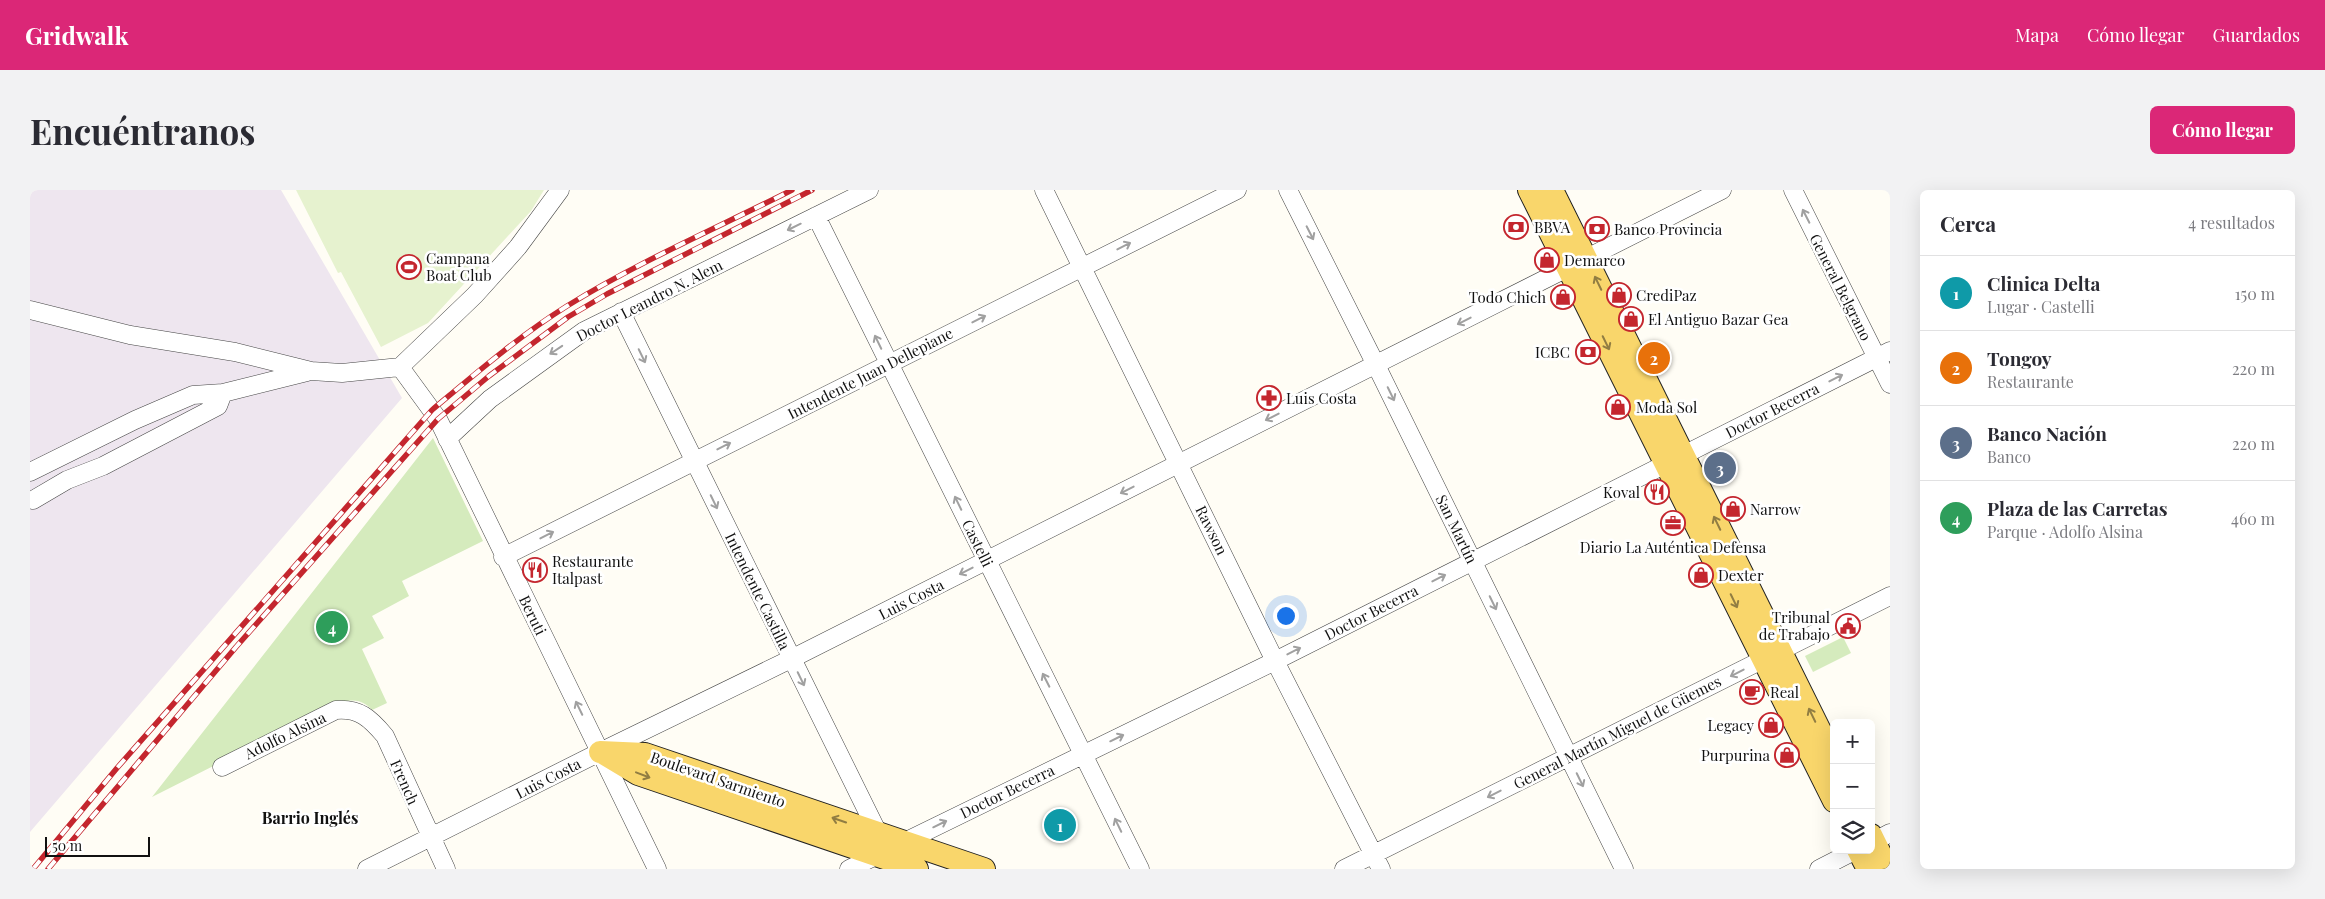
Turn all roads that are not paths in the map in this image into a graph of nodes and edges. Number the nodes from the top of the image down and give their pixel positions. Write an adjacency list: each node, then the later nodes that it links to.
1 (869, 190): 10 (street, Doctor Leandro N. Alem)
2 (1044, 190): 12 (street, Rawson)
3 (1237, 190): 12 (street, Intendente Juan Dellepiane, one-way to 3)
4 (1288, 190): 17 (street, San Martín, one-way to 17)
5 (1530, 190): 11 (main road)
6 (1552, 190): 11 (main road)
7 (1722, 190): 11 (street, Luis Costa)
8 (1793, 190): 15 (street, General Belgrano, one-way to 8)
9 (551, 194): 18 (street)
10 (816, 216): 14 (street, Doctor Leandro N. Alem, one-way to 14); 16 (street, Castelli, one-way to 10)
11 (1577, 264): 17 (street, Luis Costa, one-way to 17); 23 (main road)
12 (1082, 267): 16 (street, Intendente Juan Dellepiane, one-way to 12); 25 (street, Rawson)
13 (30, 310): 19 (street)
14 (621, 312): 22 (street, Doctor Leandro N. Alem, one-way to 22); 24 (street, Intendente Castilla, one-way to 24)
15 (1883, 354): 20 (street, General Belgrano); 23 (street, Doctor Becerra, one-way to 15)
16 (889, 364): 24 (street, Intendente Juan Dellepiane, one-way to 16); 29 (street, Castelli, one-way to 16)
17 (1376, 365): 25 (street, Luis Costa, one-way to 25); 30 (street, San Martín, one-way to 30)
18 (400, 367): 19 (street); 22 (street, Beruti)
19 (311, 371): 21 (street)
20 (1890, 384)
21 (223, 393): 26 (street); 27 (street)
22 (447, 439): 28 (street, Beruti)
23 (1674, 459): 30 (street, Doctor Becerra); 32 (main road)
24 (694, 461): 28 (street, Intendente Juan Dellepiane, one-way to 24); 33 (street, Intendente Castilla, one-way to 33)
25 (1180, 464): 29 (street, Luis Costa, one-way to 29); 34 (street, Rawson)
26 (30, 472)
27 (33, 500)
28 (504, 557): 36 (street, Beruti, one-way to 28)
29 (986, 561): 33 (street, Luis Costa, one-way to 33); 38 (street, Castelli, one-way to 29)
30 (1473, 561): 34 (street, Doctor Becerra, one-way to 30); 39 (street, San Martín, one-way to 39)
31 (1890, 596): 32 (street, General Martín Miguel de Güemes)
32 (1772, 655): 37 (main road, one-way to 32); 39 (street, General Martín Miguel de Güemes, one-way to 39); 41 (main road)
33 (791, 659): 36 (street, Luis Costa); 44 (street, Intendente Castilla, one-way to 44)
34 (1275, 660): 38 (street, Doctor Becerra, one-way to 34); 47 (street, Rawson)
35 (350, 709): 40 (street, Adolfo Alsina); 42 (street, French)
36 (600, 752): 42 (street, Luis Costa); 44 (main road, Boulevard Sarmiento); 50 (street, Beruti)
37 (1830, 752)
38 (1083, 754): 44 (street, Doctor Becerra, one-way to 38); 54 (street, Castelli, one-way to 38)
39 (1569, 757): 47 (street, General Martín Miguel de Güemes, one-way to 47); 56 (street, San Martín, one-way to 56)
40 (222, 766)
41 (1830, 792)
42 (430, 837): 48 (street, Luis Costa); 49 (street, French)
43 (1875, 850): 59 (main road)
44 (889, 852): 51 (street, Doctor Becerra); 52 (main road, Boulevard Sarmiento); 53 (main road, Boulevard Sarmiento)
45 (1848, 854): 57 (street)
46 (1869, 854): 58 (main road)
47 (1377, 862): 55 (street, General Martín Miguel de Güemes)
48 (367, 869)
49 (446, 869)
50 (656, 869)
51 (849, 869)
52 (917, 869)
53 (984, 869)
54 (1140, 869)
55 (1344, 869)
56 (1624, 869)
57 (1820, 869)
58 (1868, 869)
59 (1888, 869)

